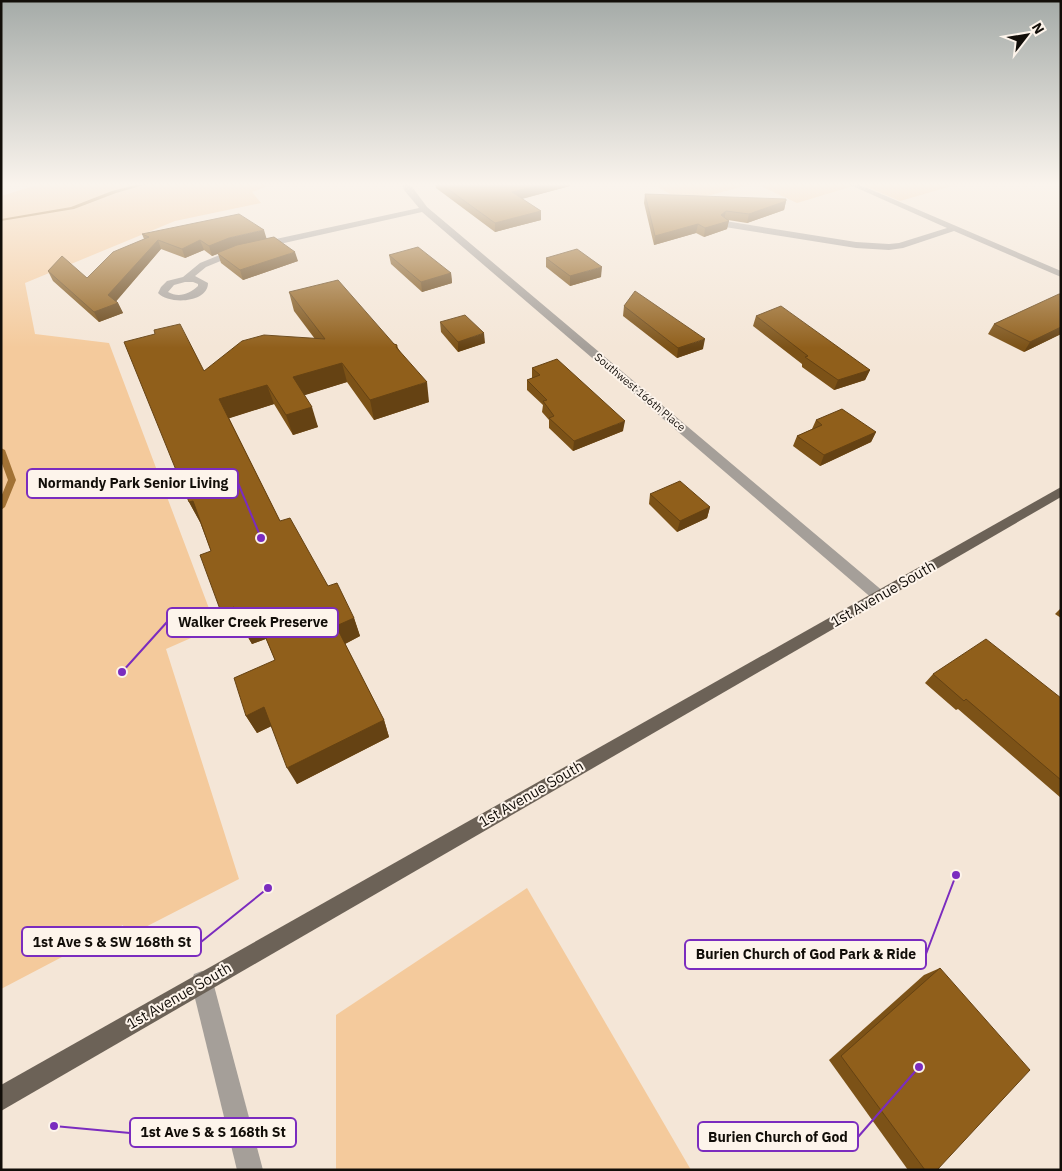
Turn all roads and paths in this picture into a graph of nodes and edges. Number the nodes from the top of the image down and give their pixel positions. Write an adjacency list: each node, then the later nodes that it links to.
1 (292, 239): 6 (street)
2 (459, 239): 11 (street, Southwest 166th Place)
3 (816, 239): 4 (street)
4 (922, 239)
5 (980, 239): 8 (street)
6 (255, 247)
7 (245, 249): 9 (street)
8 (1061, 274)
9 (186, 279)
10 (1061, 491): 11 (main road, 1st Avenue South)
11 (879, 596): 12 (main road, 1st Avenue South)
12 (202, 982): 13 (main road, 1st Avenue South); 14 (street)
13 (1, 1099)
14 (250, 1170)

